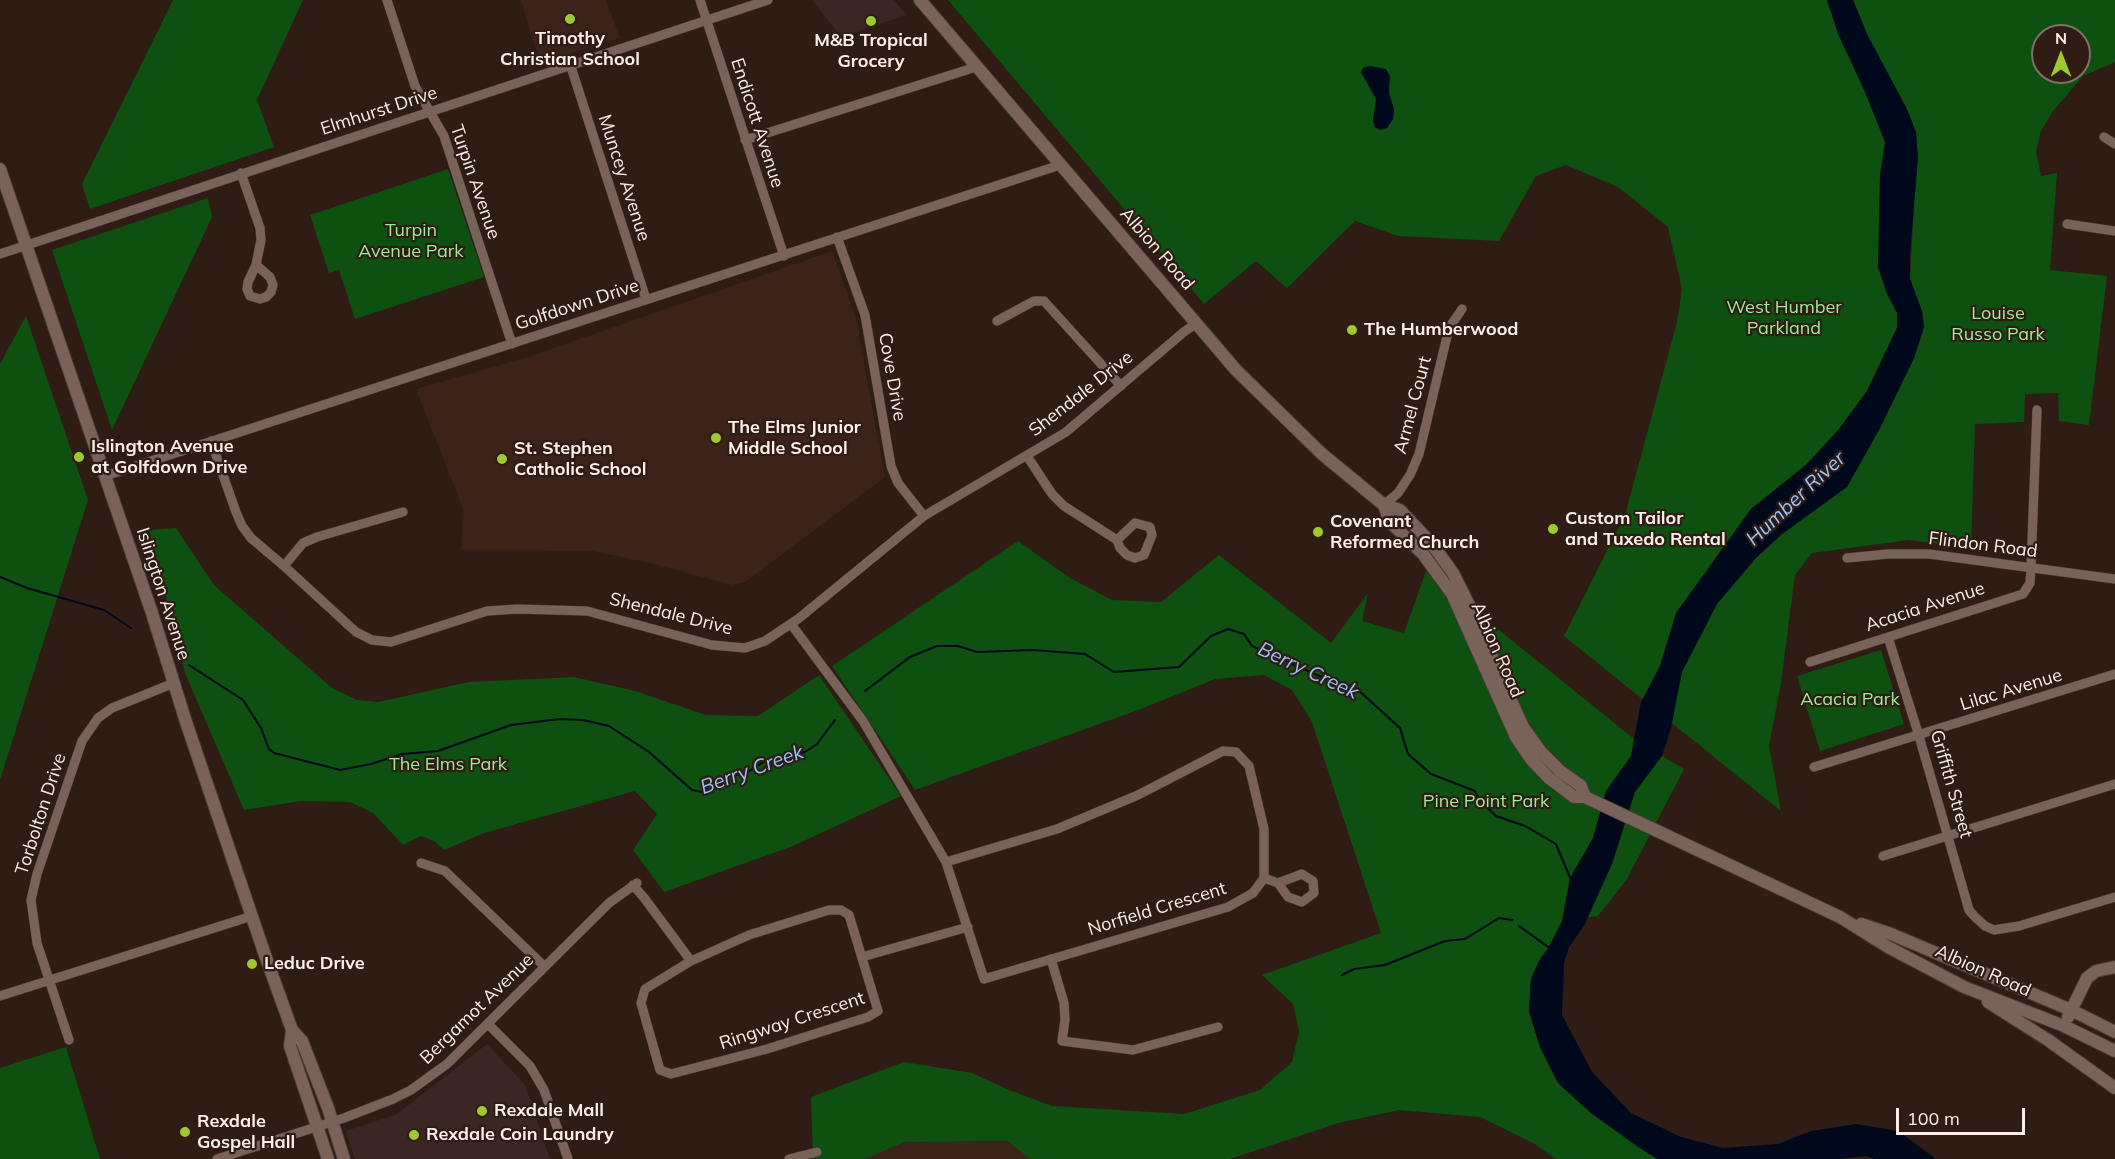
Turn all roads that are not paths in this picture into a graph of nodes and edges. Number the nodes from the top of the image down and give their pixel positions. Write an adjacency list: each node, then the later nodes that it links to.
1 (387, 0): 8 (street, Turpin Avenue)
2 (700, 0): 5 (street, Endicott Avenue)
3 (768, 0): 5 (street, Elmhurst Drive)
4 (920, 0): 7 (main road, Albion Road)
5 (707, 20): 6 (street, Elmhurst Drive); 10 (street, Endicott Avenue)
6 (571, 67): 8 (street, Elmhurst Drive); 22 (street, Muncey Avenue)
7 (976, 67): 10 (street); 12 (main road, Albion Road)
8 (430, 111): 14 (street, Elmhurst Drive); 26 (street, Turpin Avenue)
9 (2104, 137): 11 (street)
10 (745, 140): 20 (street, Endicott Avenue)
11 (2115, 144)
12 (1060, 165): 17 (street, Golfdown Drive); 25 (main road, Albion Road)
13 (0, 169): 18 (main road, Islington Avenue)
14 (241, 173): 18 (street, Elmhurst Drive); 21 (street)
15 (2067, 224): 16 (street)
16 (2115, 231)
17 (837, 237): 20 (street, Golfdown Drive); 34 (street, Cove Drive)
18 (25, 245): 19 (street, Elmhurst Drive); 31 (main road, Islington Avenue)
19 (0, 254)
20 (784, 256): 22 (street, Golfdown Drive)
21 (256, 264)
22 (646, 299): 26 (street, Golfdown Drive)
23 (1462, 309): 32 (street, Armel Court)
24 (997, 321): 27 (street)
25 (1197, 324): 27 (street, Shendale Drive); 32 (main road, Albion Road)
26 (512, 344): 29 (street, Golfdown Drive)
27 (1121, 386): 30 (street, Shendale Drive)
28 (2037, 410): 38 (street)
29 (211, 441): 31 (street, Golfdown Drive); 37 (street, Shendale Drive)
30 (1027, 456): 34 (street, Shendale Drive); 35 (street)
31 (105, 476): 44 (main road, Islington Avenue)
32 (1384, 504): 56 (main road, Albion Road)
33 (403, 512): 37 (street)
34 (924, 516): 40 (street, Shendale Drive)
35 (1117, 540)
36 (1847, 558): 38 (street, Flindon Road)
37 (284, 566): 40 (street, Shendale Drive)
38 (2031, 567): 39 (street, Flindon Road); 41 (street, Acacia Avenue)
39 (2115, 579)
40 (791, 624): 50 (street, Norfield Crescent)
41 (1888, 637): 42 (street, Acacia Avenue); 45 (street, Griffith Street)
42 (1810, 662)
43 (2115, 675): 45 (street, Lilac Avenue)
44 (174, 683): 55 (main road, Islington Avenue); 63 (street, Torbolton Drive)
45 (1919, 736): 46 (street, Lilac Avenue); 48 (street, Griffith Street)
46 (1814, 767)
47 (2115, 784): 48 (street)
48 (1949, 836): 49 (street); 54 (street, Griffith Street)
49 (1883, 856)
50 (946, 862): 52 (street); 57 (street, Norfield Crescent)
51 (421, 863): 61 (street)
52 (1264, 878): 53 (street); 59 (street, Norfield Crescent)
53 (1278, 883)
54 (2115, 897)
55 (252, 916): 63 (street); 70 (main road, Islington Avenue)
56 (1840, 917): 64 (main road, Albion Road); 66 (main road, Albion Road)
57 (968, 927): 58 (street); 59 (street, Norfield Crescent)
58 (862, 957): 60 (street, Ringway Crescent); 60 (street, Ringway Crescent)
59 (1051, 959): 69 (street)
60 (691, 961): 61 (street, Bergamot Avenue)
61 (544, 966): 67 (street, Bergamot Avenue)
62 (2115, 967): 66 (main road)
63 (50, 981): 65 (street); 72 (street, Torbolton Drive)
64 (1964, 987): 68 (main road, Albion Road); 74 (main road)
65 (0, 996)
66 (2071, 1010): 68 (main road); 71 (main road, Albion Road)
67 (488, 1024): 75 (street, Bergamot Avenue); 81 (street)
68 (2064, 1026): 73 (main road, Albion Road)
69 (1218, 1027)
70 (292, 1030): 75 (main road, Islington Avenue); 76 (main road, Islington Avenue)
71 (2115, 1032)
72 (69, 1040)
73 (2115, 1051)
74 (2115, 1088)
75 (332, 1121): 76 (street, Bergamot Avenue); 80 (main road, Islington Avenue)
76 (317, 1126): 78 (street, Bergamot Avenue); 79 (main road, Islington Avenue)
77 (817, 1152): 82 (street)
78 (217, 1159)
79 (328, 1159)
80 (344, 1159)
81 (568, 1159)
82 (789, 1159)

